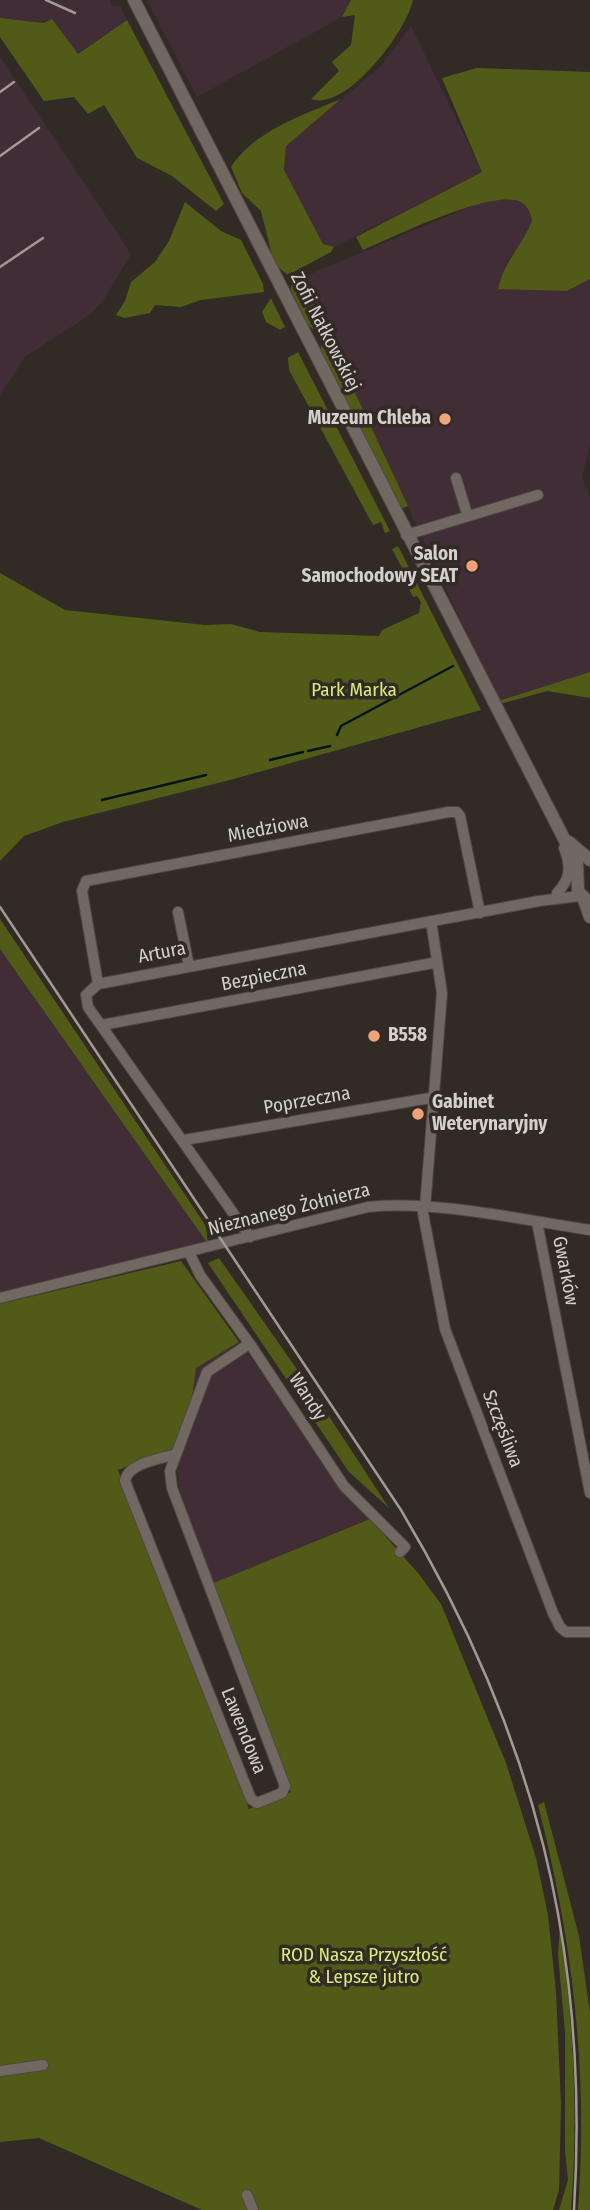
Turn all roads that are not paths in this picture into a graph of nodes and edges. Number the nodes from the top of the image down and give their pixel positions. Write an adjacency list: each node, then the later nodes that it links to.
1 (134, 0): 5 (street, Zofii Nałkowskiej)
2 (456, 478): 4 (street)
3 (538, 495): 4 (street)
4 (467, 514): 5 (street)
5 (406, 535): 6 (street, Zofii Nałkowskiej)
6 (559, 831): 7 (street); 9 (street, Zofii Nałkowskiej); 10 (street)
7 (590, 860)
8 (590, 868): 9 (street)
9 (582, 892): 10 (street, Artura); 11 (street, Artura); 14 (street, Zofii Nałkowskiej)
10 (557, 893): 11 (street, Artura)
11 (539, 901): 13 (street, Artura)
12 (178, 912): 17 (street)
13 (480, 913): 15 (street, Artura); 18 (street, Miedziowa)
14 (590, 917)
15 (430, 921): 17 (street, Artura); 20 (street, Szczęśliwa)
16 (433, 963): 19 (street, Bezpieczna)
17 (189, 966): 18 (street, Artura)
18 (98, 984): 19 (street)
19 (102, 1025): 21 (street)
20 (436, 1097): 21 (street, Poprzeczna); 22 (street, Szczęśliwa)
21 (184, 1140): 25 (street)
22 (423, 1208): 23 (street, Nieznanego Żołnierza); 25 (street, Nieznanego Żołnierza); 32 (street, Szczęśliwa)
23 (537, 1222): 24 (street, Nieznanego Żołnierza); 30 (street, Gwarków)
24 (590, 1230)
25 (250, 1237): 26 (street, Nieznanego Żołnierza)
26 (189, 1252): 27 (street, Nieznanego Żołnierza); 28 (street, Wandy)
27 (0, 1298)
28 (249, 1344): 29 (street, Lawendowa); 31 (street, Wandy)
29 (176, 1454): 29 (street, Lawendowa)
30 (590, 1493)
31 (400, 1552)
32 (590, 1632)
33 (43, 2065): 34 (street)
34 (0, 2071)
35 (247, 2195): 36 (street)
36 (253, 2210)

